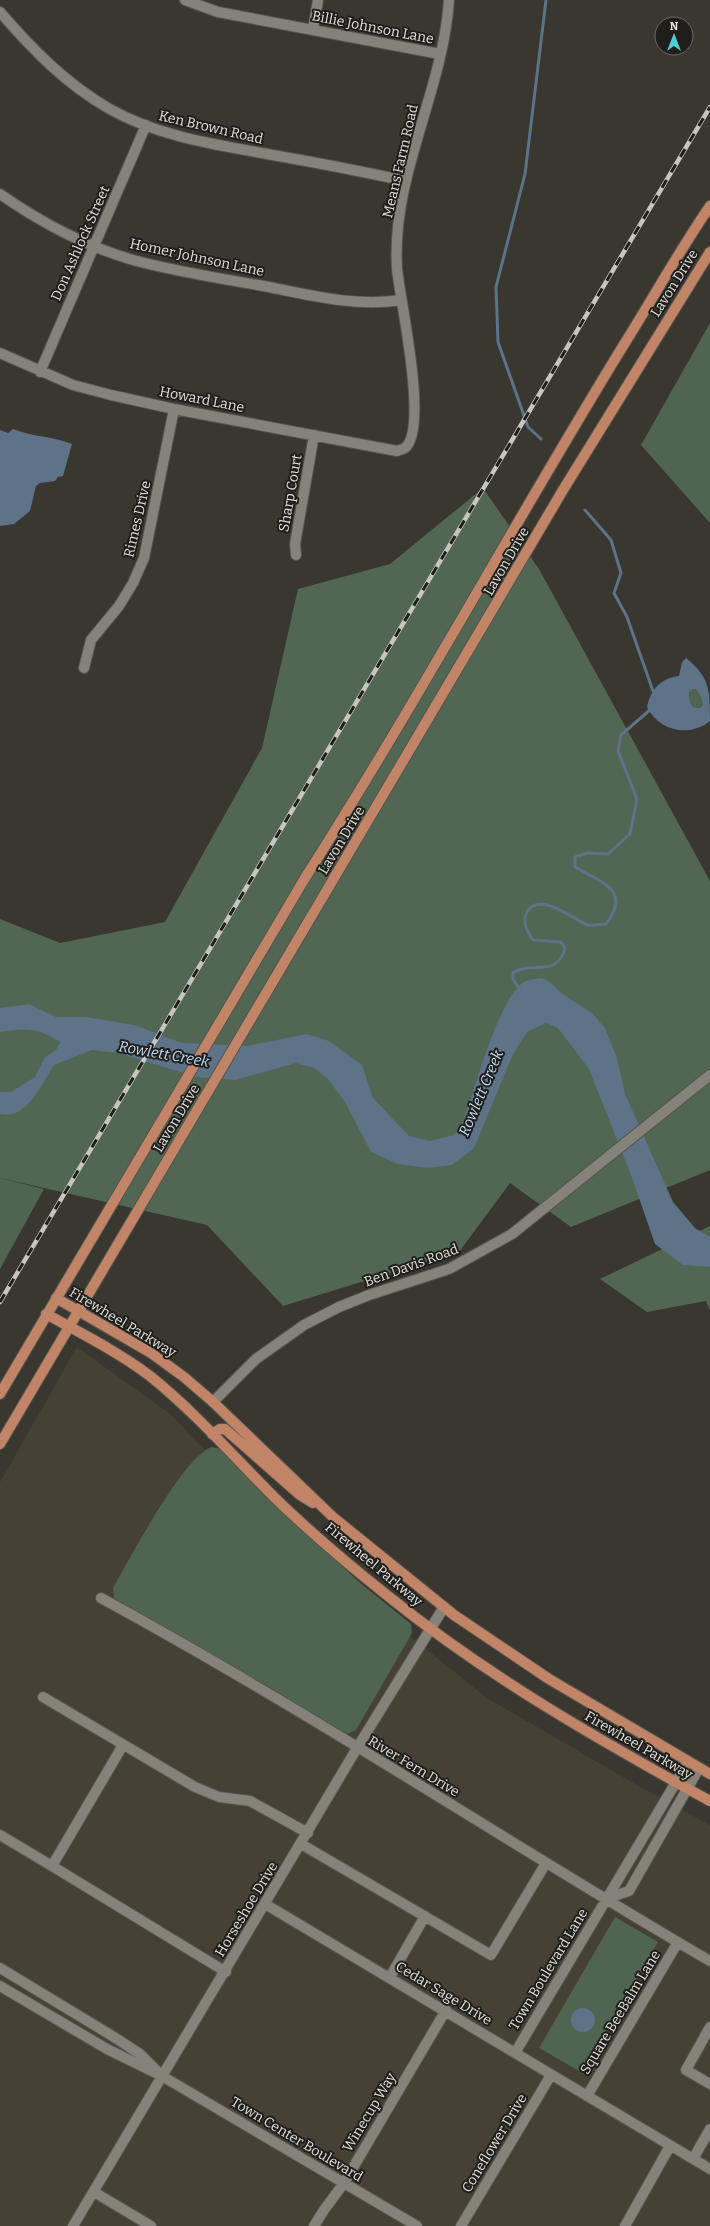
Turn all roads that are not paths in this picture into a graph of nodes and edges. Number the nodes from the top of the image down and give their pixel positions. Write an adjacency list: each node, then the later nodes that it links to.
1 (184, 0): 5 (street, Billie Johnson Lane)
2 (318, 0): 5 (street)
3 (449, 0): 6 (street, Means Farm Road)
4 (0, 12): 7 (street, Ken Brown Road)
5 (313, 29): 6 (street, Billie Johnson Lane)
6 (440, 54): 8 (street, Means Farm Road)
7 (146, 126): 8 (street, Ken Brown Road); 11 (street, Don Ashlock Street)
8 (406, 180): 13 (street, Means Farm Road)
9 (0, 194): 11 (street, Homer Johnson Lane)
10 (710, 206): 22 (main road, Lavon Drive)
11 (95, 246): 13 (street, Homer Johnson Lane); 15 (street, Don Ashlock Street)
12 (710, 252): 23 (main road, Lavon Drive)
13 (401, 300): 18 (street, Means Farm Road)
14 (0, 353): 15 (street, Howard Lane)
15 (40, 372): 16 (street, Howard Lane)
16 (174, 409): 17 (street, Howard Lane); 20 (street, Rimes Drive)
17 (314, 435): 18 (street, Howard Lane); 19 (street, Sharp Court)
18 (405, 448)
19 (296, 555)
20 (84, 668)
21 (710, 1075): 27 (street, Ben Davis Road)
22 (56, 1298): 23 (main road, Firewheel Parkway); 24 (main road, Lavon Drive)
23 (80, 1311): 25 (main road, Lavon Drive); 27 (main road, Firewheel Parkway)
24 (46, 1314): 25 (main road, Firewheel Parkway); 26 (main road, Lavon Drive)
25 (70, 1327): 28 (main road, Firewheel Parkway); 29 (main road, Lavon Drive)
26 (0, 1394)
27 (213, 1402): 30 (main road, Firewheel Parkway)
28 (212, 1434): 30 (main road); 33 (main road, Firewheel Parkway)
29 (0, 1444)
30 (334, 1518): 32 (main road, Firewheel Parkway)
31 (101, 1598): 36 (street, River Fern Drive)
32 (444, 1607): 33 (street, Horseshoe Drive); 37 (main road, Firewheel Parkway)
33 (430, 1627): 36 (street, Horseshoe Drive); 40 (main road, Firewheel Parkway)
34 (43, 1697): 35 (street)
35 (123, 1745): 43 (street); 47 (street)
36 (357, 1748): 43 (street, Horseshoe Drive); 46 (street, River Fern Drive)
37 (688, 1762): 38 (main road, Firewheel Parkway); 40 (street, Town Boulevard Lane)
38 (699, 1768): 39 (main road, Firewheel Parkway); 41 (street, Town Boulevard Lane)
39 (710, 1774)
40 (676, 1782): 41 (main road, Firewheel Parkway); 48 (street, Town Boulevard Lane)
41 (688, 1788): 42 (main road, Firewheel Parkway); 48 (street, Town Boulevard Lane)
42 (710, 1800)
43 (308, 1833): 45 (street, Horseshoe Drive)
44 (0, 1835): 47 (street)
45 (301, 1844): 49 (street, Horseshoe Drive); 50 (street)
46 (546, 1863): 48 (street, River Fern Drive); 50 (street)
47 (52, 1866): 54 (street)
48 (605, 1899): 51 (street, River Fern Drive); 59 (street, Town Boulevard Lane)
49 (265, 1904): 54 (street, Horseshoe Drive); 55 (street, Cedar Sage Drive)
50 (425, 1916): 55 (street)
51 (678, 1942): 52 (street, River Fern Drive); 63 (street, Square BeeBalm Lane)
52 (710, 1961)
53 (0, 1968): 61 (street, Town Center Boulevard)
54 (226, 1972): 61 (street, Horseshoe Drive)
55 (390, 1978): 57 (street, Cedar Sage Drive)
56 (0, 1986): 61 (street, Town Center Boulevard)
57 (446, 2010): 59 (street, Cedar Sage Drive); 68 (street, Winecup Way)
58 (710, 2027): 62 (street)
59 (515, 2053): 60 (street, Cedar Sage Drive)
60 (551, 2075): 63 (street, Cedar Sage Drive); 74 (street, Coneflower Drive)
61 (162, 2076): 68 (street, Town Center Boulevard); 69 (street, Horseshoe Drive)
62 (710, 2084)
63 (586, 2096): 65 (street, Cedar Sage Drive)
64 (710, 2129): 66 (street)
65 (670, 2146): 66 (street, Cedar Sage Drive); 75 (street)
66 (693, 2159): 67 (street, Cedar Sage Drive)
67 (710, 2169)
68 (344, 2183): 72 (street, Winecup Way); 73 (street, Town Center Boulevard)
69 (94, 2192): 70 (street, Horseshoe Drive); 71 (street)
70 (73, 2226)
71 (151, 2226)
72 (314, 2226)
73 (417, 2226)
74 (461, 2226)
75 (625, 2226)

